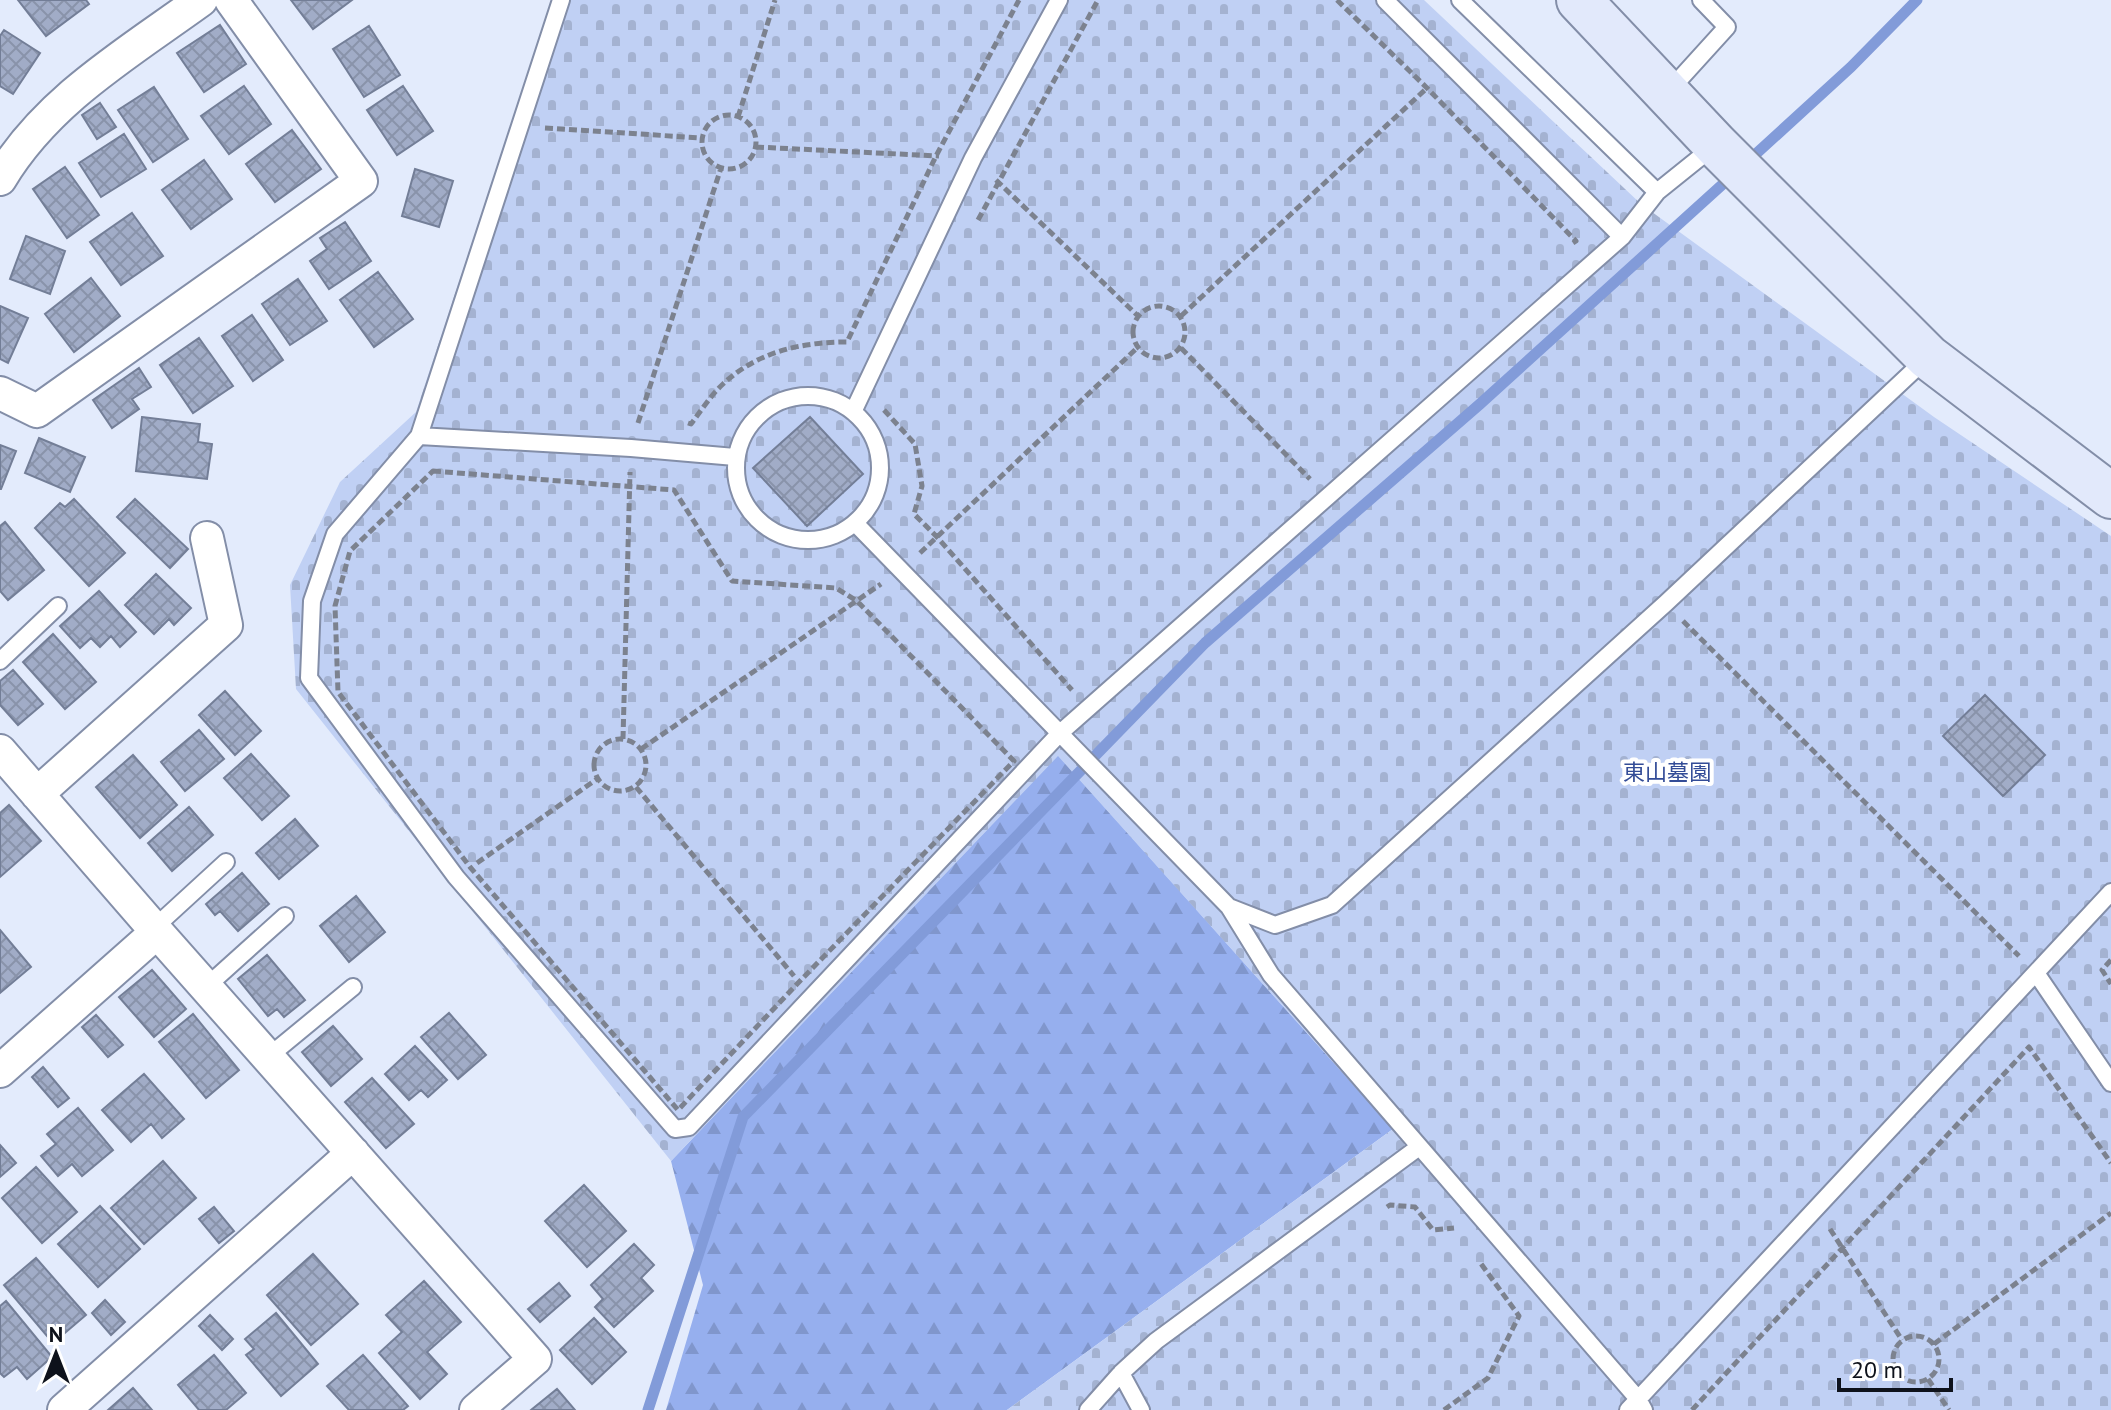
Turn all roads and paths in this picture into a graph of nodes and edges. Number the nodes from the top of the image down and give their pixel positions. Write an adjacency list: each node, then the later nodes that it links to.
1 (201, 0): 21 (street)
2 (231, 0): 29 (street)
3 (561, 0): 16 (lane)
4 (775, 0): 15 (path)
5 (1019, 0): 34 (path)
6 (1059, 0): 31 (lane)
7 (1098, 0): 23 (path)
8 (1337, 0): 13 (path)
9 (1385, 0): 24 (lane)
10 (1460, 0): 22 (lane)
11 (1579, 0): 14 (street)
12 (1701, 0): 14 (lane)
13 (1427, 88): 25 (path); 26 (path)
14 (1667, 93): 20 (street)
15 (738, 117): 18 (path); 18 (path)
16 (520, 126): 17 (path); 35 (lane)
17 (551, 128): 18 (path); 19 (path)
18 (702, 138)
19 (546, 143)
20 (1716, 145): 22 (lane); 28 (street)
21 (0, 179)
22 (1657, 192): 24 (lane)
23 (975, 223)
24 (1622, 237): 38 (lane)
25 (1565, 251)
26 (1181, 316): 27 (path); 27 (path)
27 (1181, 348): 38 (path)
28 (1928, 357): 37 (street); 41 (lane)
29 (0, 393)
30 (878, 404): 44 (path)
31 (853, 412): 36 (lane); 39 (lane)
32 (624, 419): 33 (path)
33 (652, 421)
34 (678, 423)
35 (419, 436): 36 (lane); 51 (lane)
36 (735, 457): 39 (lane)
37 (2111, 496)
38 (1327, 497): 45 (lane)
39 (855, 523): 45 (lane)
40 (207, 538): 49 (street)
41 (1666, 603): 53 (lane); 57 (path)
42 (58, 606): 43 (lane)
43 (0, 661)
44 (1078, 698)
45 (1060, 733): 53 (lane); 62 (lane)
46 (1, 754): 49 (street)
47 (597, 779): 48 (path); 48 (path); 51 (path)
48 (636, 787): 58 (path)
49 (37, 794): 55 (street)
50 (226, 862): 55 (lane)
51 (463, 872): 58 (path); 58 (path); 62 (lane)
52 (2111, 892): 57 (lane)
53 (1229, 907): 66 (lane)
54 (285, 916): 60 (lane)
55 (155, 930): 60 (street); 64 (street)
56 (2111, 960): 59 (path)
57 (2036, 973): 65 (lane); 69 (lane)
58 (799, 982): 62 (path)
59 (2111, 984)
60 (206, 987): 63 (street)
61 (353, 987): 63 (lane)
62 (811, 997)
63 (268, 1057): 67 (street)
64 (0, 1071)
65 (2111, 1083)
66 (1419, 1147): 77 (lane); 79 (lane)
67 (353, 1153): 80 (street); 81 (street)
68 (2111, 1163): 73 (path)
69 (1816, 1208): 73 (path); 79 (lane)
70 (2111, 1213): 76 (path)
71 (1378, 1214): 72 (path)
72 (1455, 1228)
73 (1842, 1248): 75 (path); 85 (path)
74 (1473, 1253): 84 (path)
75 (1902, 1340): 76 (path); 78 (path)
76 (1934, 1344): 78 (path)
77 (1121, 1373): 82 (lane); 83 (lane)
78 (1928, 1379): 86 (path)
79 (1637, 1406)
80 (64, 1410)
81 (476, 1410)
82 (1088, 1410)
83 (1141, 1410)
84 (1444, 1410)
85 (1692, 1410)
86 (1949, 1410)

